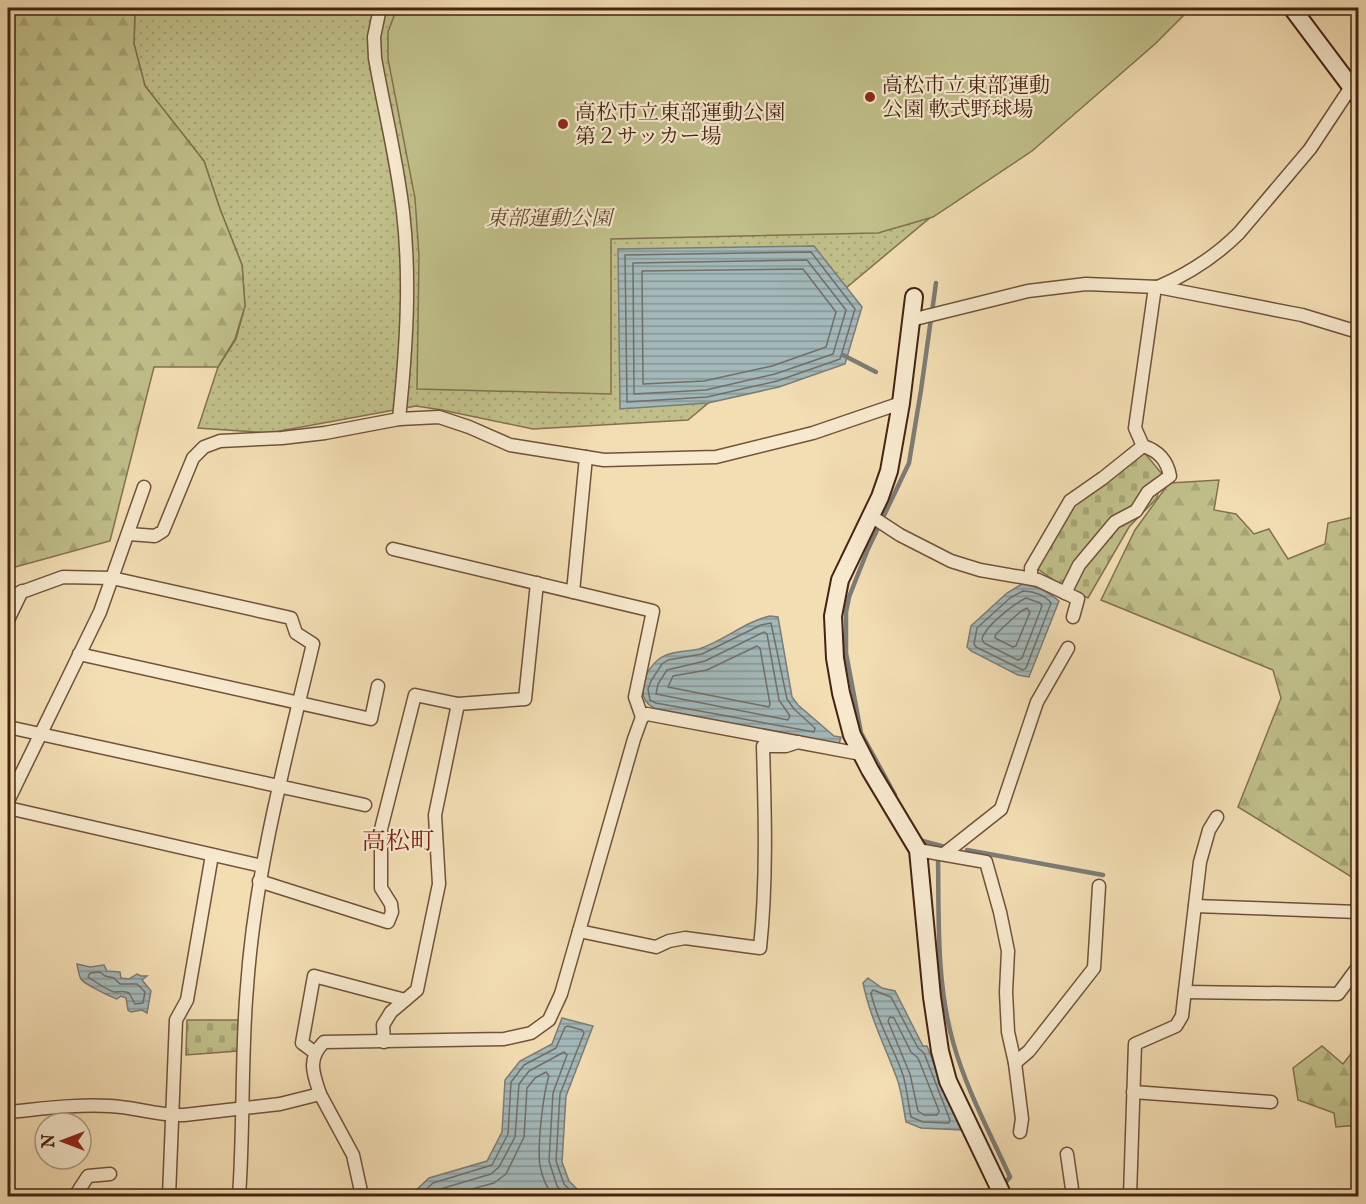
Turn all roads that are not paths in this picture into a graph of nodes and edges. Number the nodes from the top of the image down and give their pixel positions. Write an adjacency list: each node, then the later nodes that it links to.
1 (380, 8): 9 (street)
2 (1292, 8): 3 (street)
3 (1355, 91): 4 (street)
4 (1157, 287): 6 (street); 7 (street); 10 (street)
5 (914, 297): 6 (street)
6 (911, 320): 8 (street)
7 (1359, 332)
8 (901, 403): 11 (street); 13 (street)
9 (399, 419): 11 (street); 14 (street)
10 (1143, 446): 17 (street); 21 (street)
11 (586, 458): 20 (street)
12 (144, 487): 14 (street)
13 (871, 516): 17 (street); 34 (street)
14 (129, 534): 16 (street)
15 (393, 549): 18 (street)
16 (112, 578): 19 (street); 26 (street); 29 (street)
17 (1031, 578): 21 (street)
18 (537, 583): 20 (street); 28 (street)
19 (22, 591): 22 (street); 24 (street)
20 (573, 592): 30 (street)
21 (1065, 593): 23 (street)
22 (8, 597)
23 (1073, 617)
24 (8, 620)
25 (1068, 648): 41 (street)
26 (79, 654): 29 (street); 32 (street)
27 (378, 686): 29 (street)
28 (458, 704): 44 (street); 51 (street)
29 (298, 705): 35 (street)
30 (642, 717): 33 (street); 48 (street)
31 (8, 727): 32 (street)
32 (41, 734): 35 (street); 36 (street)
33 (798, 742): 34 (street); 48 (street)
34 (861, 754): 40 (street)
35 (280, 788): 37 (street); 43 (street)
36 (8, 801)
37 (365, 805)
38 (8, 808): 42 (street)
39 (1217, 817): 46 (street)
40 (918, 850): 41 (street); 68 (street)
41 (944, 854): 54 (street)
42 (212, 855): 43 (street); 60 (street)
43 (262, 866): 44 (street)
44 (259, 881): 58 (street)
45 (1099, 886): 54 (street)
46 (1195, 906): 47 (street); 50 (street)
47 (1359, 912)
48 (579, 931): 52 (street)
49 (1359, 967): 50 (street)
50 (1185, 992): 55 (street)
51 (405, 1000): 52 (street); 53 (street)
52 (384, 1041): 53 (street)
53 (314, 1052): 56 (street)
54 (1015, 1063): 61 (street)
55 (1133, 1092): 57 (street); 70 (street)
56 (320, 1094): 58 (street); 67 (street)
57 (1271, 1102)
58 (244, 1109): 60 (street); 66 (street)
59 (8, 1112): 60 (street)
60 (173, 1116): 65 (street)
61 (1020, 1132)
62 (1067, 1154): 69 (street)
63 (110, 1174): 64 (street)
64 (75, 1197)
65 (170, 1197)
66 (239, 1197)
67 (362, 1197)
68 (1003, 1197)
69 (1073, 1197)
70 (1130, 1197)

